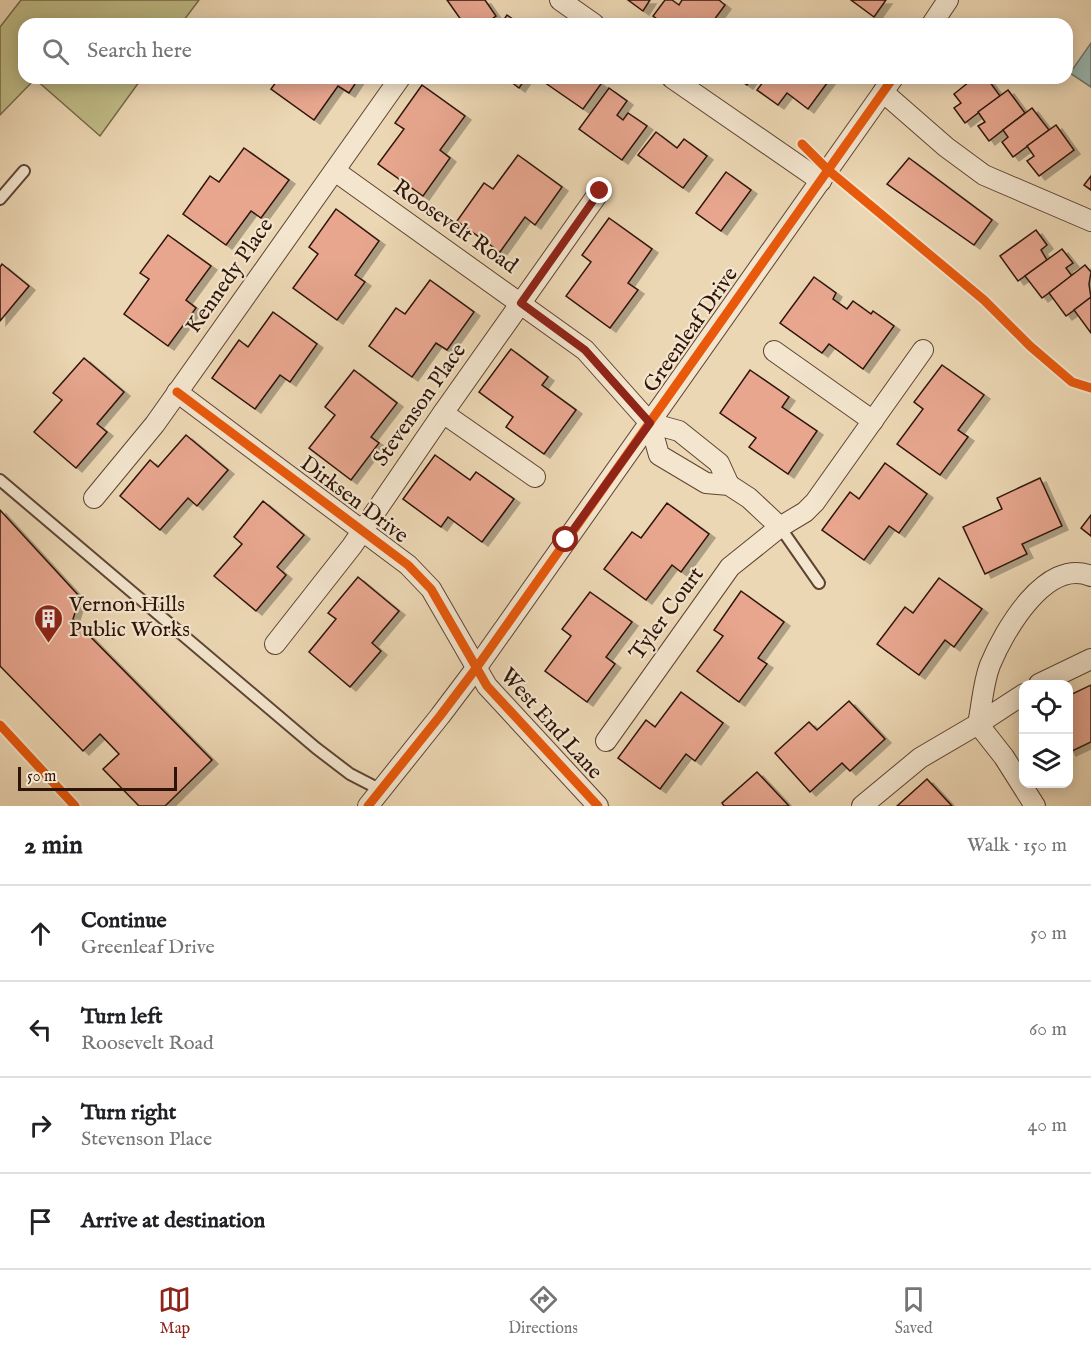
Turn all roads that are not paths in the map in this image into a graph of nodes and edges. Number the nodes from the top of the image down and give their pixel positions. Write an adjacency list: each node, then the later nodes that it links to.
1 (560, 0): 3 (street)
2 (948, 0): 4 (street)
3 (586, 18)
4 (936, 18)
5 (396, 84): 9 (street, Kennedy Place)
6 (681, 84): 10 (street)
7 (888, 85): 10 (street, Greenleaf Drive); 13 (street)
8 (24, 171): 12 (lane)
9 (335, 171): 14 (street, Roosevelt Road); 17 (street, Kennedy Place)
10 (821, 181): 20 (street, Greenleaf Drive)
11 (600, 191): 14 (street, Stevenson Place)
12 (0, 199)
13 (1091, 221)
14 (521, 303): 18 (street, Stevenson Place); 20 (street, Roosevelt Road)
15 (923, 350): 19 (street, Tyler Court)
16 (774, 351): 19 (street)
17 (177, 392): 24 (street, Kennedy Place); 26 (street, Dirksen Drive)
18 (443, 413): 21 (street); 26 (street, Stevenson Place)
19 (873, 421): 25 (street, Tyler Court)
20 (650, 423): 23 (street); 23 (street); 31 (street, Greenleaf Drive)
21 (535, 477)
22 (0, 480): 36 (lane)
23 (729, 485): 25 (street)
24 (94, 498)
25 (780, 527): 28 (lane); 35 (street, Tyler Court)
26 (362, 530): 29 (street, Stevenson Place); 31 (street, Dirksen Drive)
27 (1091, 576): 34 (street)
28 (819, 583)
29 (275, 644)
30 (1091, 659): 32 (street)
31 (477, 667): 36 (street, Greenleaf Drive); 38 (street, West End Lane)
32 (1047, 680)
33 (1019, 697): 34 (street)
34 (978, 724): 39 (street); 40 (street)
35 (606, 741)
36 (381, 790): 37 (street, Greenleaf Drive)
37 (368, 806)
38 (598, 806)
39 (862, 806)
40 (1035, 806)

